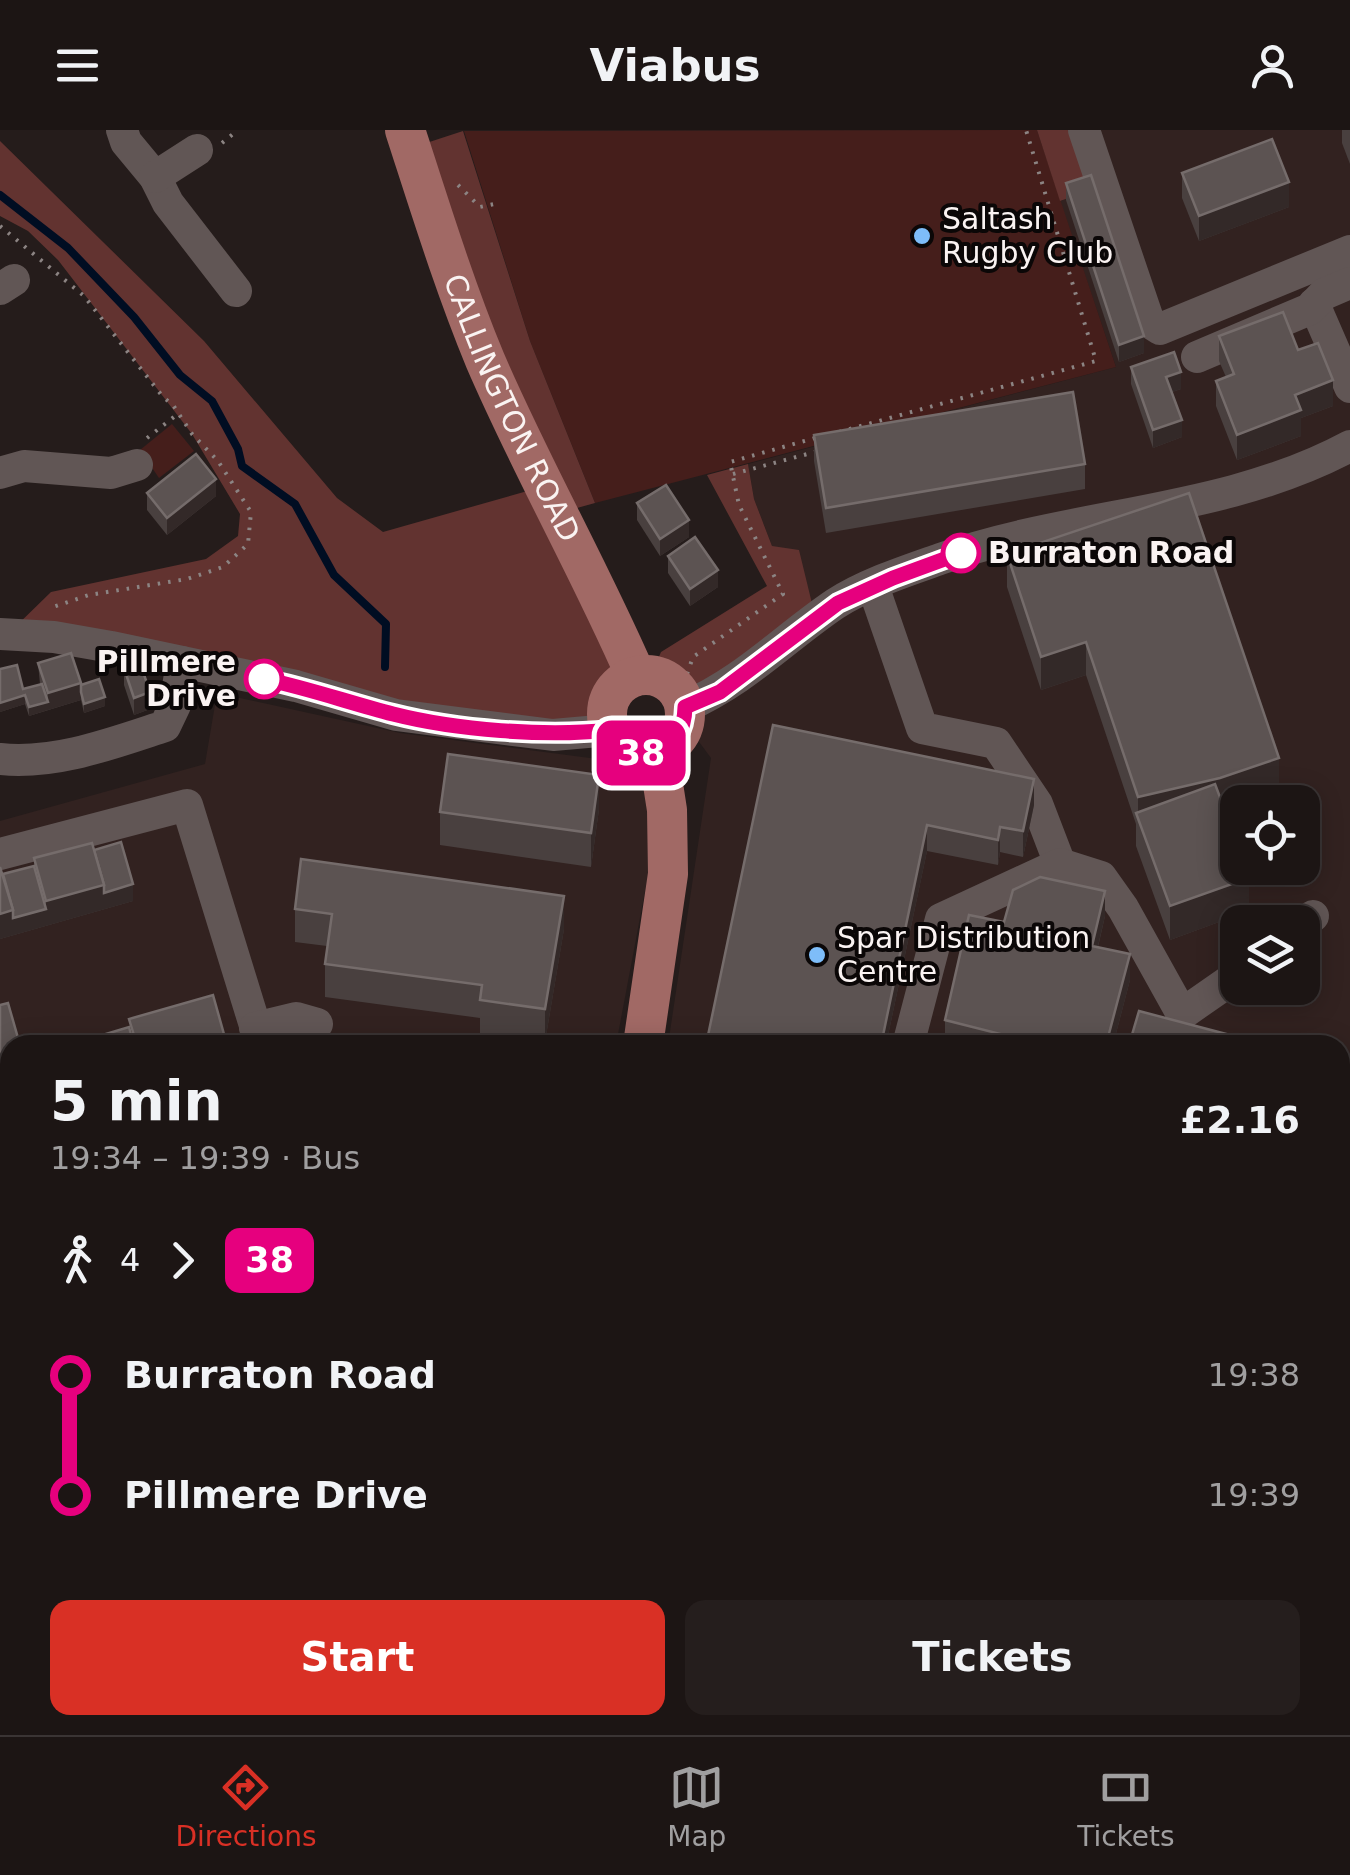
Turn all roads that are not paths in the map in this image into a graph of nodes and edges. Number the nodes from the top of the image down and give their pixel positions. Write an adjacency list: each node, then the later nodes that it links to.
1 (122, 130): 5 (street)
2 (405, 130): 18 (main road, CALLINGTON ROAD)
3 (1084, 130): 6 (street)
4 (197, 150): 5 (street)
5 (156, 177): 8 (street)
6 (1350, 252)
7 (1350, 283): 9 (street)
8 (236, 291)
9 (1314, 304): 10 (street); 11 (street)
10 (1196, 357)
11 (1350, 387)
12 (1350, 446): 15 (street)
13 (136, 465): 14 (street)
14 (0, 473)
15 (873, 586): 19 (street); 24 (street)
16 (0, 634): 17 (street)
17 (182, 662): 20 (street); 22 (street)
18 (636, 676): 19 (main road); 20 (main road)
19 (683, 700): 21 (main road)
20 (610, 730): 21 (main road)
21 (658, 752): 29 (main road)
22 (0, 759)
23 (0, 854): 27 (street)
24 (1060, 864): 25 (street); 30 (street)
25 (1220, 988)
26 (318, 1024): 28 (street)
27 (258, 1035)
28 (260, 1035)
29 (644, 1035)
30 (911, 1035)

